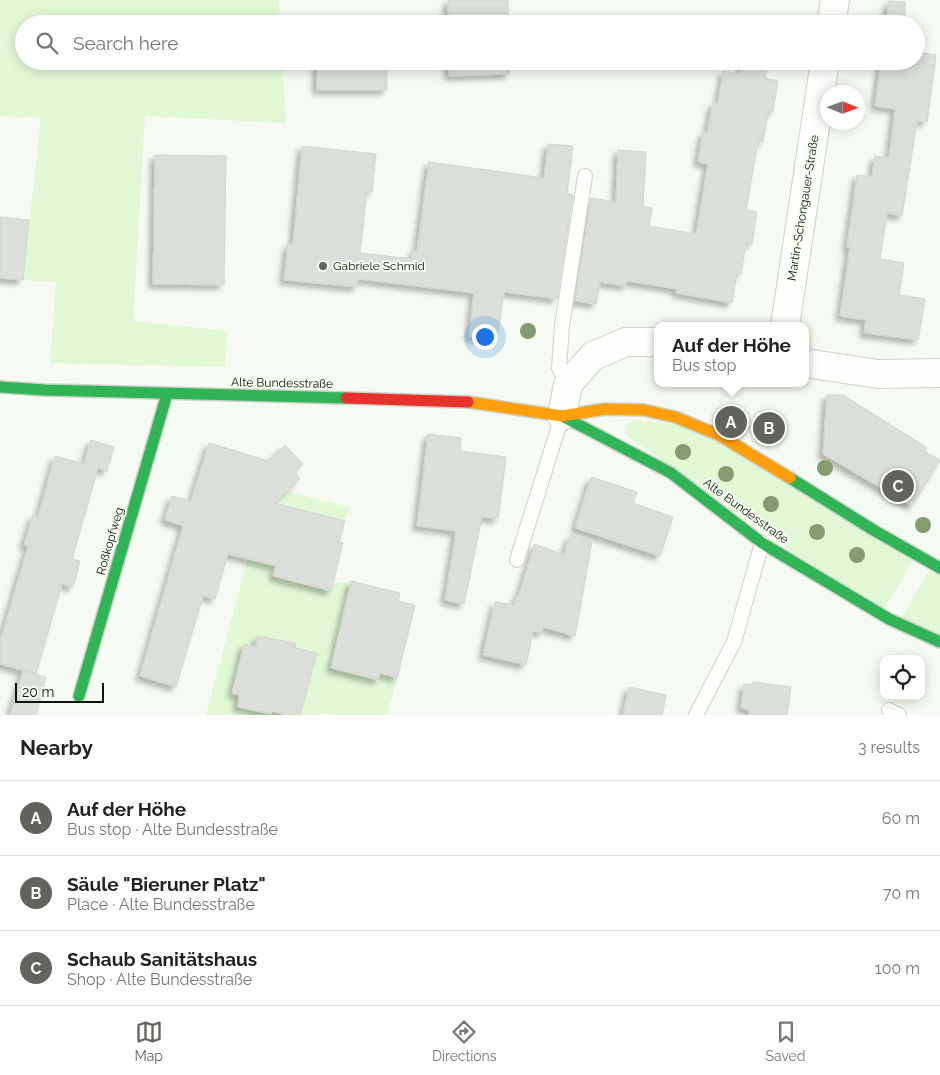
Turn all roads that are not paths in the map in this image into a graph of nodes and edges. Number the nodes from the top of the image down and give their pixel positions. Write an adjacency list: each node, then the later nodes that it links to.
1 (835, 0): 2 (street)
2 (832, 15)
3 (824, 70): 5 (street, Martin-Schongauer-Straße)
4 (585, 176): 9 (lane)
5 (785, 322)
6 (654, 342): 9 (street)
7 (809, 364): 8 (street)
8 (940, 372)
9 (568, 384): 12 (street)
10 (0, 387): 11 (street, Alte Bundesstraße)
11 (167, 394): 12 (street, Alte Bundesstraße); 17 (street, Roßkopfweg)
12 (562, 416): 13 (street, Alte Bundesstraße); 14 (lane); 15 (street, Alte Bundesstraße)
13 (762, 543): 16 (street, Alte Bundesstraße); 18 (lane)
14 (516, 560)
15 (940, 568)
16 (940, 642)
17 (79, 696)
18 (696, 715)

